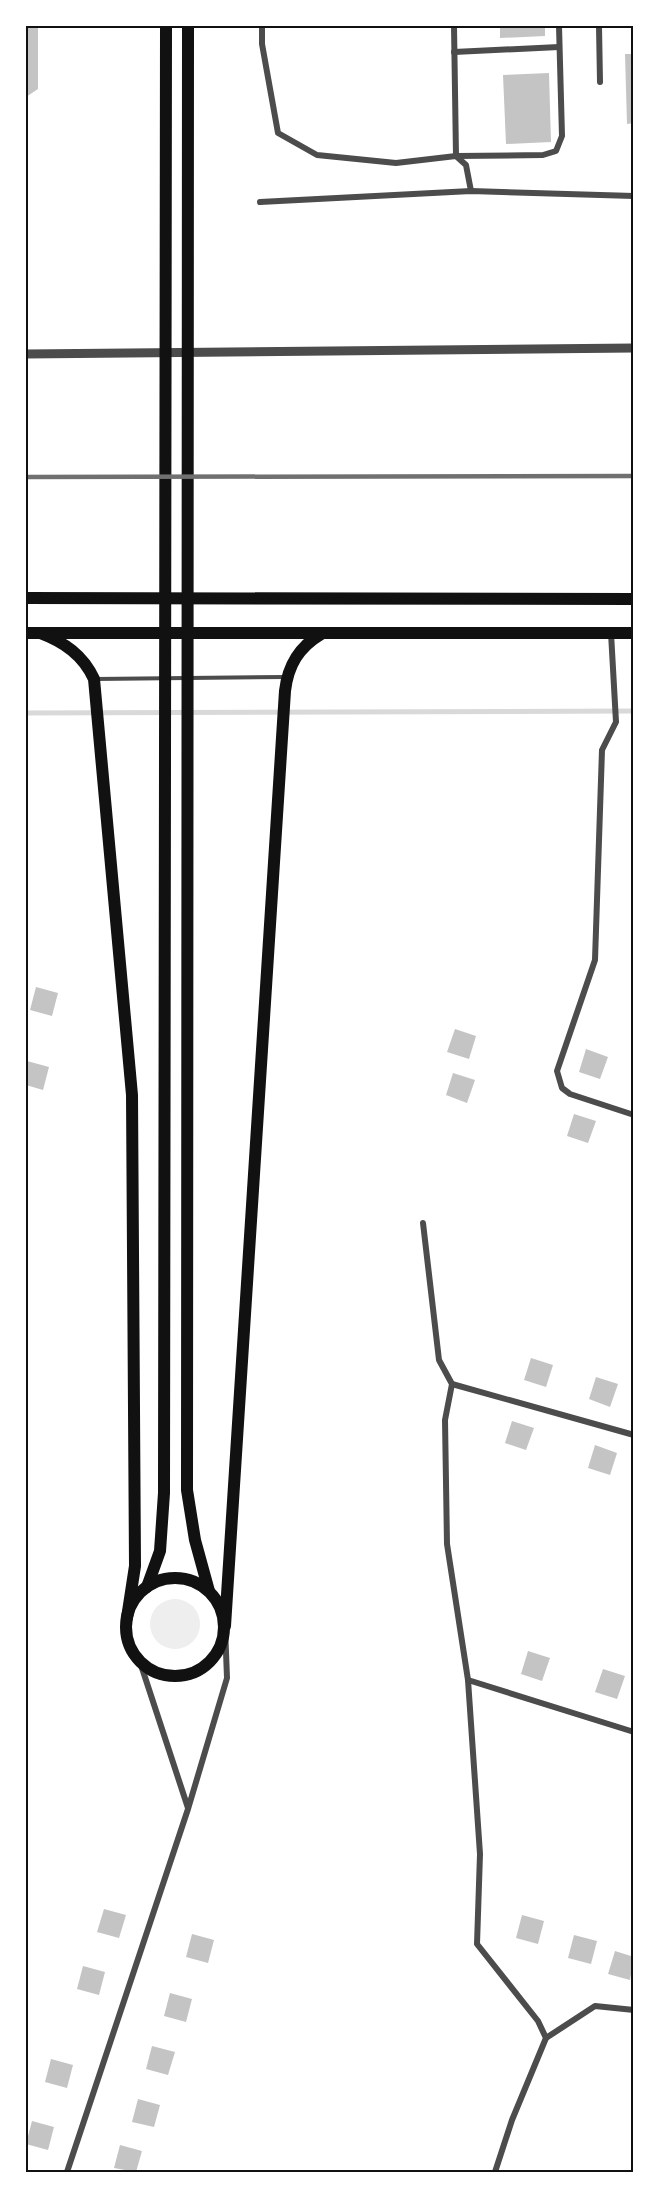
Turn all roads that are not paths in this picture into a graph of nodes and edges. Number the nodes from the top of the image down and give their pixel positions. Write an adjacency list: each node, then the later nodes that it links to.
1 (166, 26): 29 (main road)
2 (188, 26): 30 (main road)
3 (262, 26): 10 (street)
4 (454, 26): 8 (street)
5 (559, 26): 7 (street)
6 (599, 26): 9 (street)
7 (559, 47): 8 (street); 10 (street)
8 (454, 52): 10 (street)
9 (600, 82)
10 (456, 156): 11 (street)
11 (471, 190): 12 (street); 13 (street)
12 (633, 196)
13 (260, 202)
14 (633, 348): 15 (street)
15 (26, 354)
16 (26, 598): 17 (main road)
17 (633, 599)
18 (26, 633): 19 (main road)
19 (40, 633): 22 (main road); 24 (main road)
20 (611, 633): 21 (main road); 22 (main road); 25 (street)
21 (633, 633)
22 (321, 634): 23 (main road)
23 (287, 677): 24 (lane); 32 (main road)
24 (95, 685): 31 (main road)
25 (633, 1115)
26 (423, 1223): 27 (street)
27 (452, 1384): 28 (street); 34 (street)
28 (633, 1435)
29 (147, 1587): 30 (main road); 31 (main road)
30 (209, 1591): 32 (main road)
31 (127, 1618): 33 (main road)
32 (225, 1626): 33 (main road); 36 (street)
33 (140, 1662): 36 (street)
34 (468, 1680): 35 (street); 38 (street)
35 (633, 1732)
36 (188, 1809): 39 (street)
37 (633, 2010): 38 (street)
38 (546, 2038): 40 (street)
39 (67, 2172)
40 (495, 2172)

